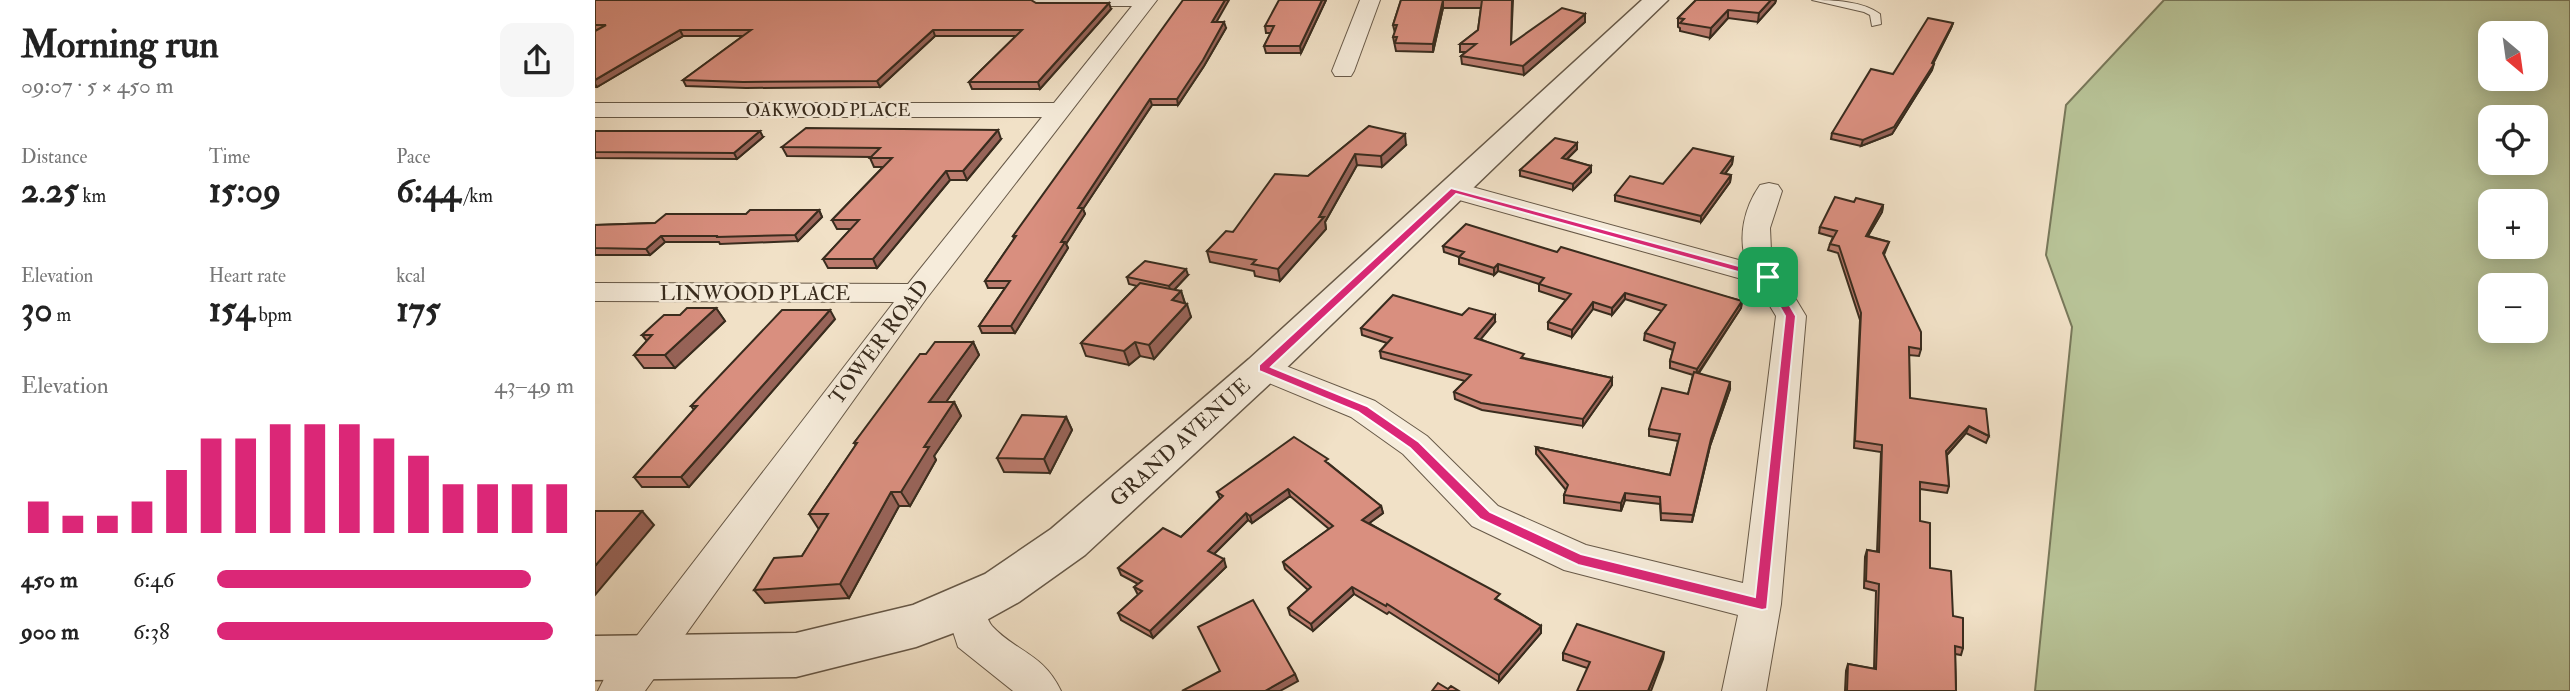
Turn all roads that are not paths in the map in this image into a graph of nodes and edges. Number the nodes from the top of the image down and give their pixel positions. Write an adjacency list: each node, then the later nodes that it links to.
1 (1038, 0): 2 (street)
2 (1147, 0): 9 (street, TOWER ROAD)
3 (1370, 0): 7 (street)
4 (1656, 0): 10 (street, GRAND AVENUE)
5 (1817, 0): 6 (lane)
6 (1876, 24)
7 (1343, 71)
8 (595, 110): 9 (street, OAKWOOD PLACE)
9 (1061, 110): 14 (street, TOWER ROAD)
10 (1454, 190): 12 (street); 15 (street, GRAND AVENUE)
11 (1769, 191): 12 (street)
12 (1768, 277): 16 (street)
13 (595, 292): 14 (street, LINWOOD PLACE)
14 (916, 293): 18 (street, TOWER ROAD)
15 (1263, 368): 16 (street); 17 (street, GRAND AVENUE)
16 (1762, 604): 20 (street)
17 (965, 607): 18 (street, GRAND AVENUE); 19 (street)
18 (619, 669)
19 (1039, 691)
20 (1744, 691)

